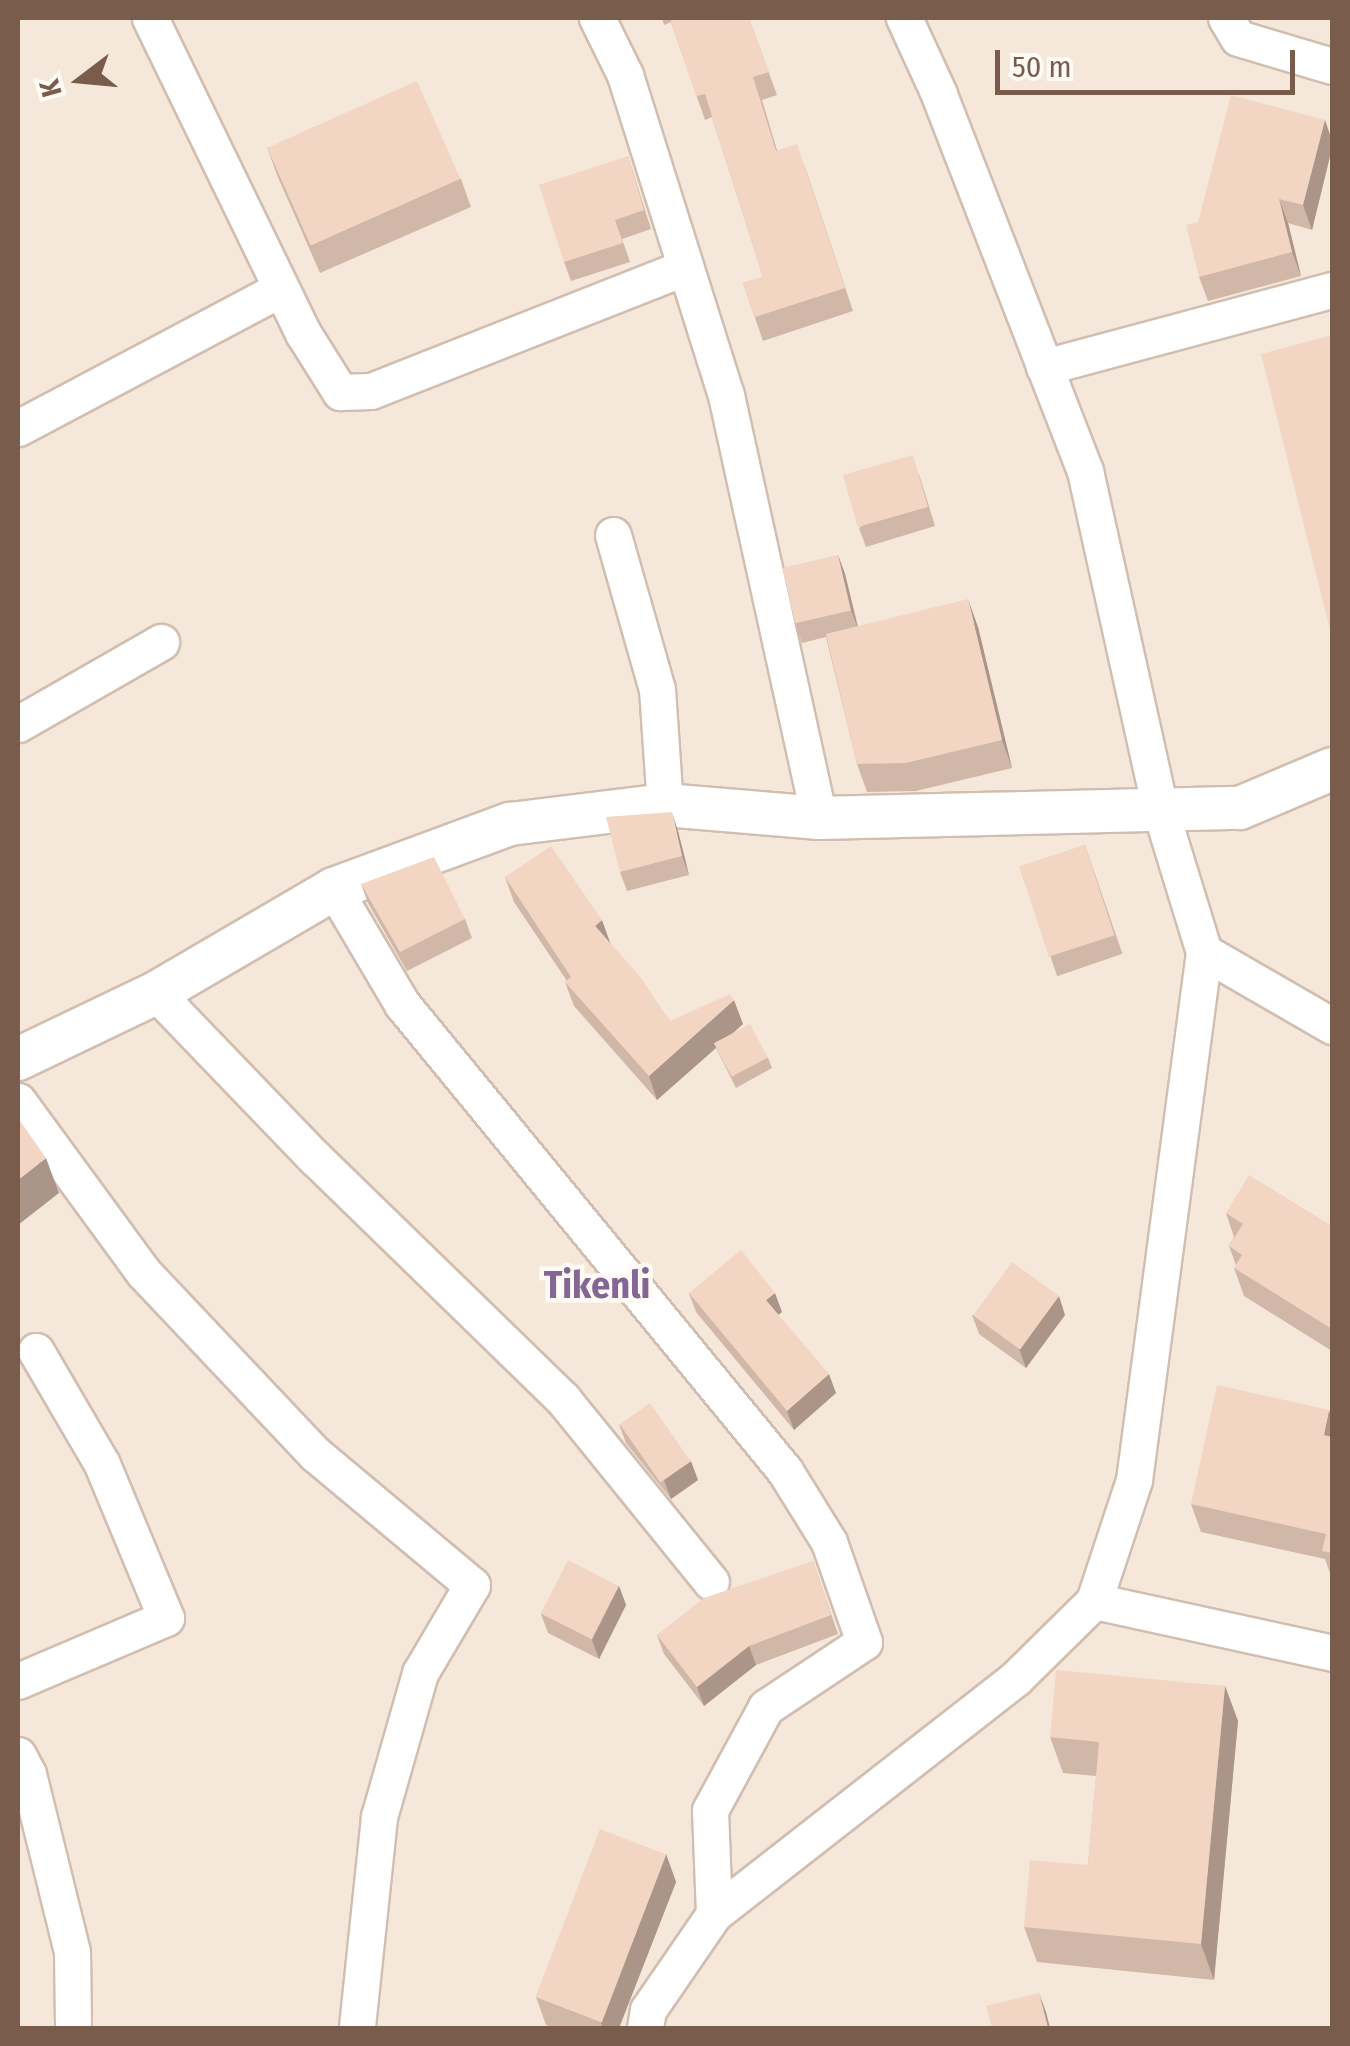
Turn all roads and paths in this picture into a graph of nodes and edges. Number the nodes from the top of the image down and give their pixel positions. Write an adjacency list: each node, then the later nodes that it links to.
1 (150, 18): 7 (street)
2 (598, 18): 6 (street)
3 (1226, 18): 5 (street)
4 (910, 19): 9 (street)
5 (1332, 66)
6 (685, 268): 7 (street); 17 (street)
7 (281, 289): 10 (street)
8 (1332, 290): 9 (street)
9 (1044, 367): 16 (street)
10 (18, 428)
11 (613, 536): 15 (street)
12 (161, 642): 13 (street)
13 (18, 724)
14 (1332, 768): 16 (street)
15 (665, 805): 17 (street); 18 (street)
16 (1160, 809): 17 (street); 19 (street)
17 (819, 818)
18 (334, 889): 20 (street); 30 (street)
19 (1204, 952): 21 (street); 26 (street)
20 (156, 994): 22 (street); 25 (street)
21 (1332, 1026)
22 (18, 1058)
23 (18, 1102): 32 (street)
24 (36, 1351): 28 (street)
25 (711, 1582)
26 (1094, 1601): 27 (street); 30 (street)
27 (1332, 1653)
28 (18, 1681)
29 (18, 1755): 31 (street)
30 (714, 1914): 33 (street)
31 (73, 2028)
32 (357, 2028)
33 (645, 2028)

